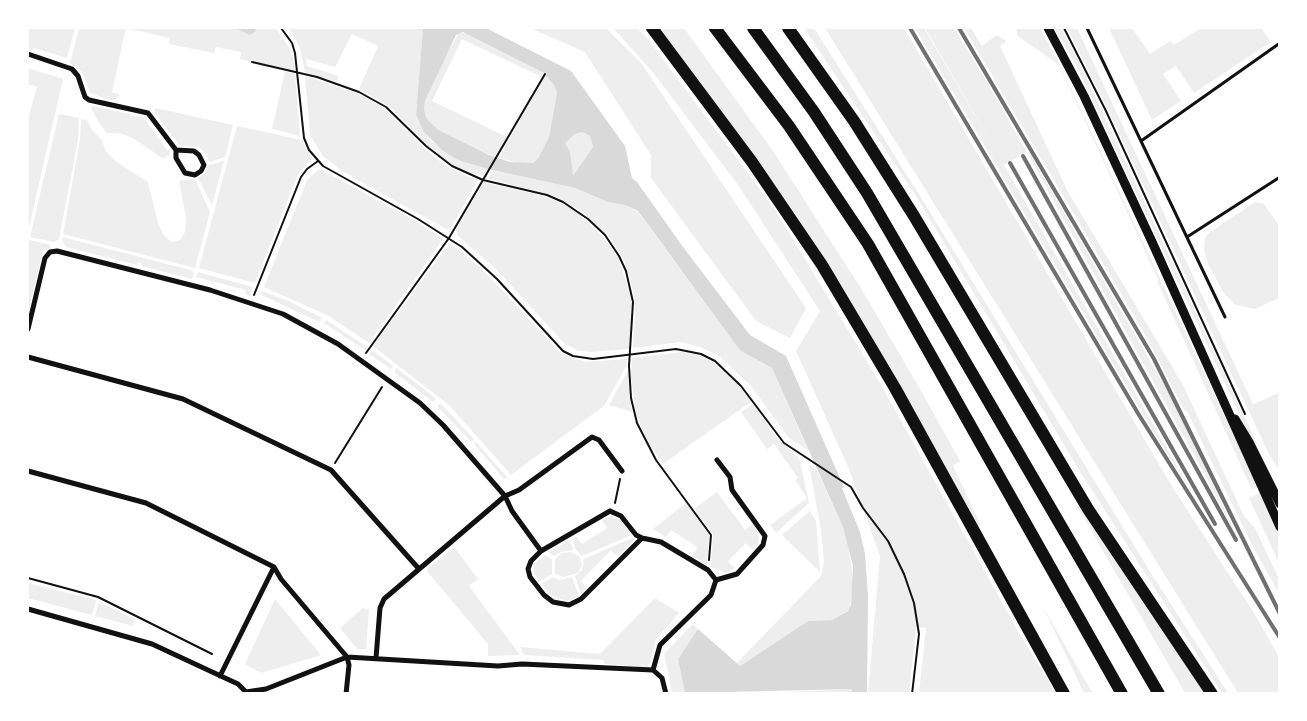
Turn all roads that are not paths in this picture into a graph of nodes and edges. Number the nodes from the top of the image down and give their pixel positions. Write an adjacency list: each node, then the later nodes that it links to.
1 (652, 28): 36 (highway)
2 (715, 28): 37 (highway)
3 (753, 28): 38 (highway)
4 (788, 28): 39 (highway)
5 (1048, 28): 16 (street)
6 (1087, 28): 9 (lane)
7 (1280, 43): 9 (lane)
8 (28, 54): 10 (street)
9 (1141, 141): 12 (lane)
10 (176, 150): 10 (street)
11 (1280, 177): 12 (lane)
12 (1187, 237): 13 (lane)
13 (1225, 317)
14 (28, 329): 20 (street)
15 (28, 357): 26 (street)
16 (1226, 404): 21 (street); 22 (street)
17 (717, 460): 27 (street)
18 (28, 471): 25 (street)
19 (622, 472): 20 (street)
20 (505, 496): 24 (street); 26 (street)
21 (1280, 504)
22 (1280, 527)
23 (642, 538): 24 (street); 24 (street); 27 (street)
24 (541, 551)
25 (274, 566): 29 (street); 32 (street)
26 (419, 569): 30 (street)
27 (716, 580): 31 (street)
28 (28, 609): 32 (street)
29 (347, 656): 30 (street); 33 (street); 34 (street)
30 (376, 658): 31 (street)
31 (654, 670): 35 (street)
32 (220, 676): 33 (street)
33 (246, 693)
34 (346, 694)
35 (666, 694)
36 (1064, 694)
37 (1122, 694)
38 (1159, 694)
39 (1212, 694)

